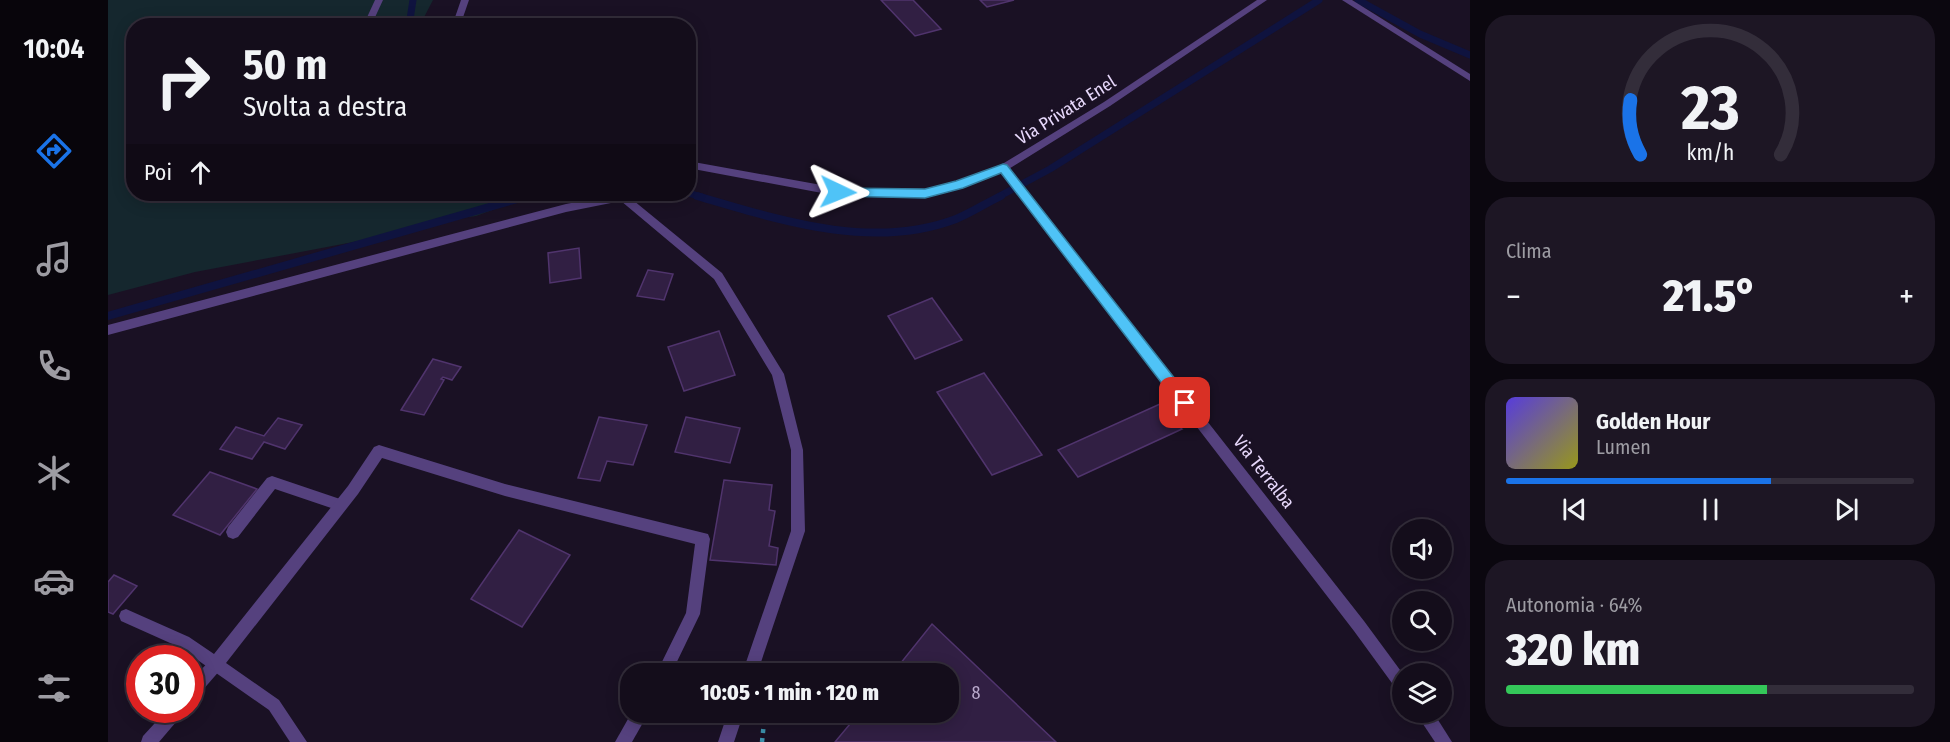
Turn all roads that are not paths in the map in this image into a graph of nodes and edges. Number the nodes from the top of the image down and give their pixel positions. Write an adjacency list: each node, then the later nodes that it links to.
1 (379, 0): 5 (street)
2 (465, 0): 6 (street)
3 (1263, 0): 9 (street, Via Privata Enel)
4 (1346, 0): 7 (street)
5 (371, 18)
6 (459, 18)
7 (1470, 78)
8 (696, 165): 9 (street, Via Privata Enel)
9 (1005, 171): 19 (street, Via Terralba)
10 (597, 201): 12 (street)
11 (631, 201): 17 (street)
12 (108, 330)
13 (340, 506): 14 (street); 16 (street); 18 (street)
14 (233, 532)
15 (126, 616): 18 (street)
16 (668, 663)
17 (753, 663)
18 (216, 664): 20 (street); 26 (street)
19 (1392, 672)
20 (204, 678)
21 (166, 723): 25 (street)
22 (634, 723): 27 (street)
23 (732, 723): 28 (street)
24 (1430, 723): 29 (street)
25 (149, 742)
26 (299, 742)
27 (623, 742)
28 (726, 742)
29 (1444, 742)

